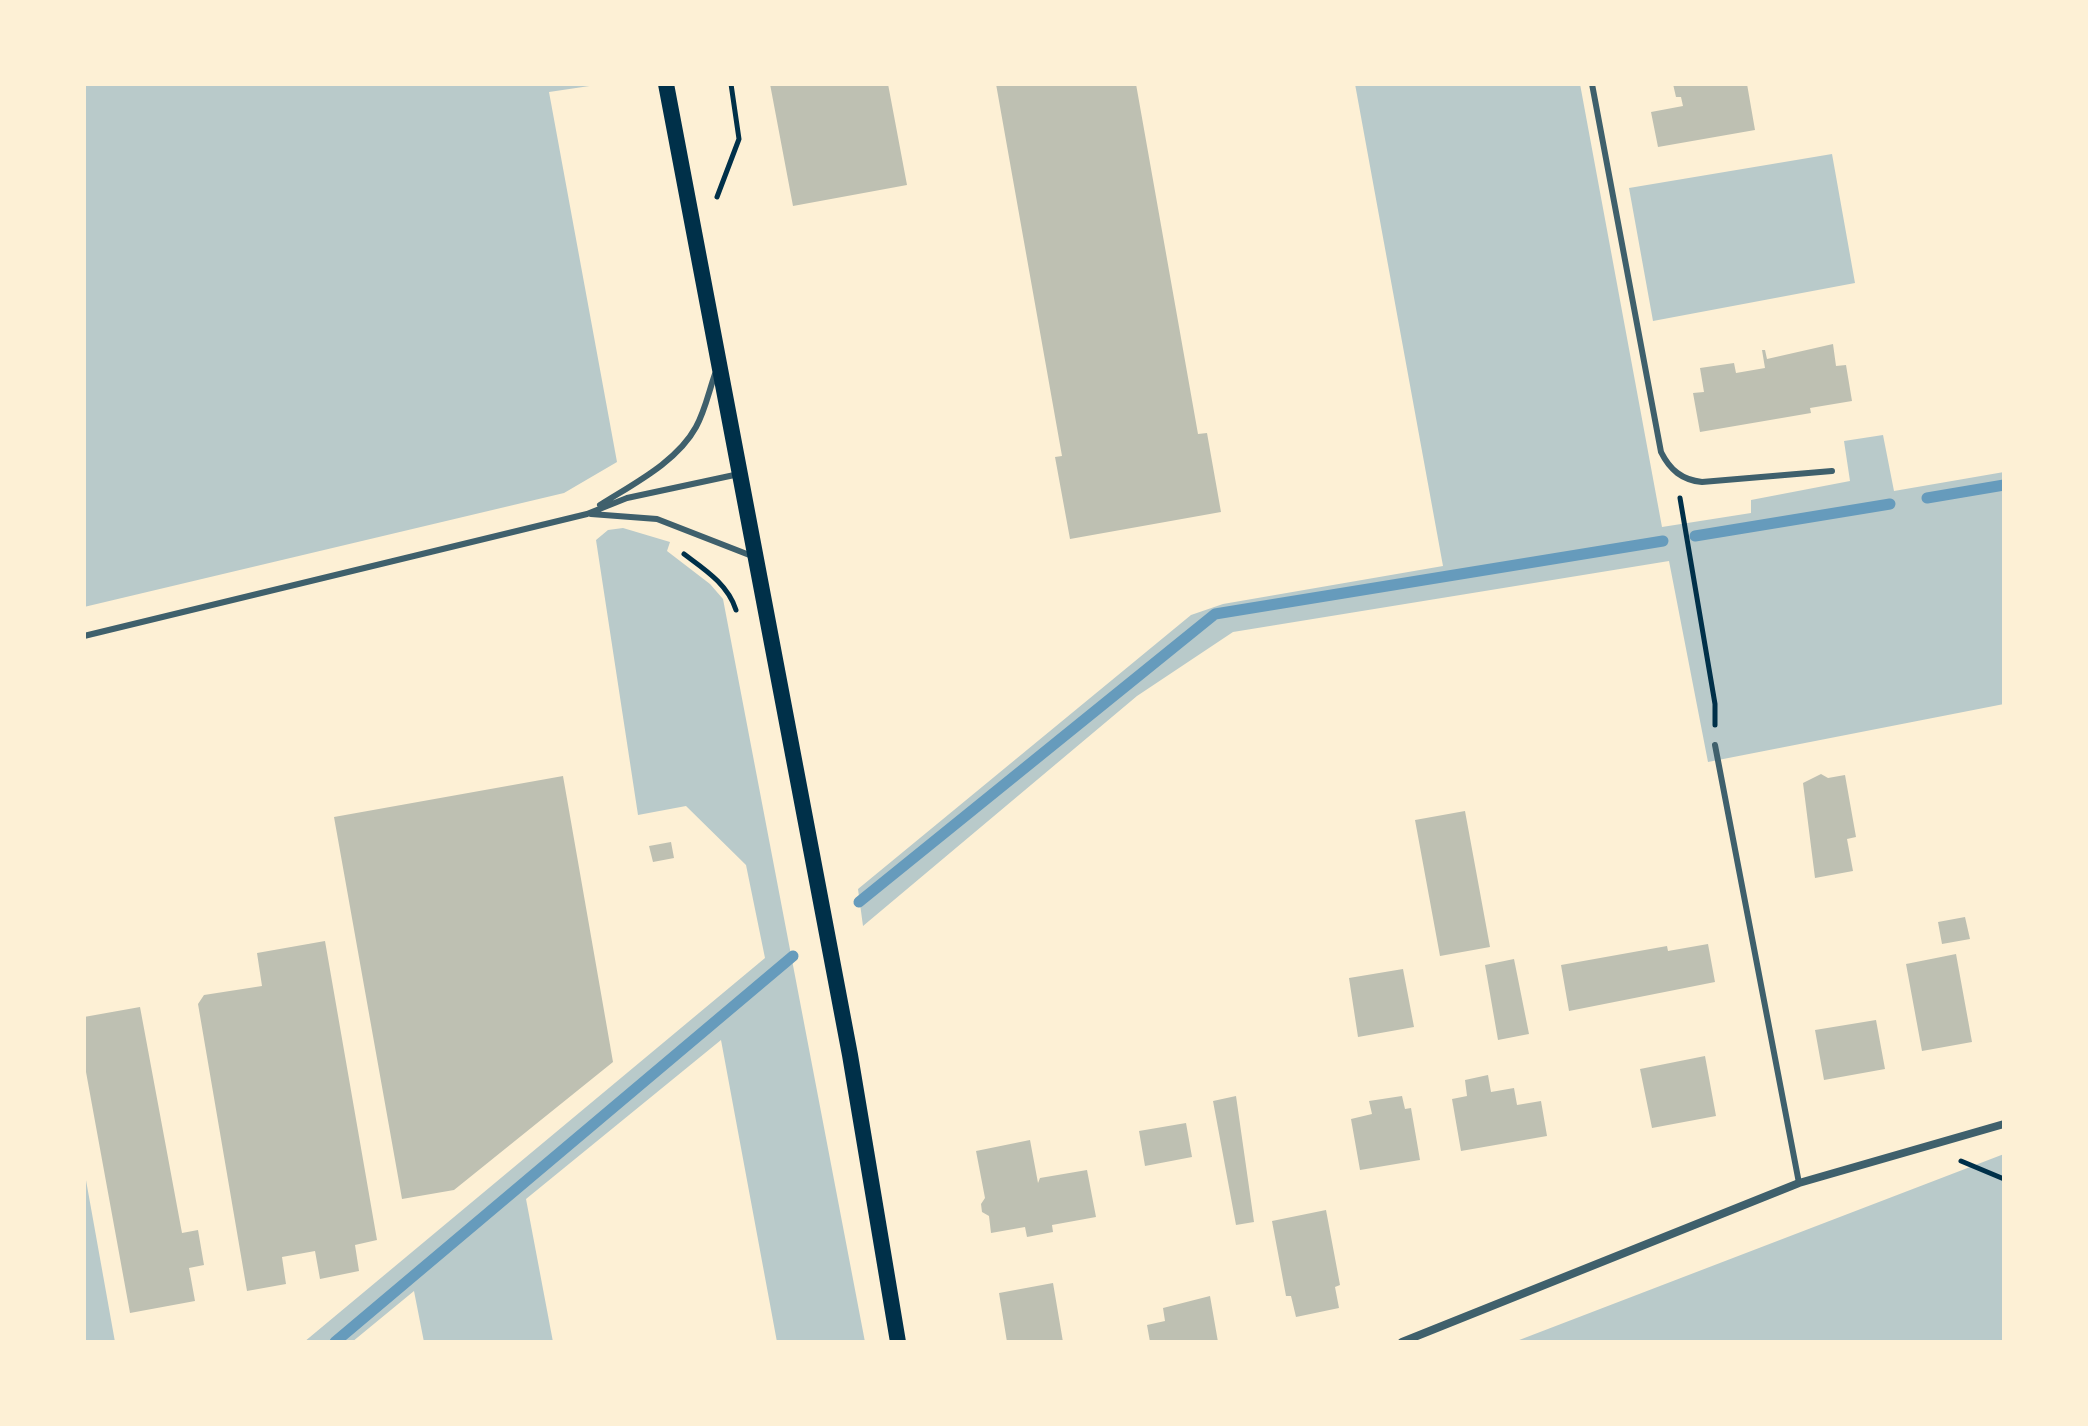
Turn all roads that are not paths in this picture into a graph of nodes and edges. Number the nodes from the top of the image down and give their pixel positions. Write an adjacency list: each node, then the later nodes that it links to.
1 (666, 84): 3 (main road)
2 (1592, 84): 4 (lane)
3 (719, 364): 5 (main road); 6 (lane)
4 (1832, 471)
5 (739, 474): 6 (lane); 7 (main road)
6 (587, 514): 7 (lane); 8 (lane)
7 (755, 557): 12 (main road)
8 (84, 636)
9 (1715, 745): 11 (lane)
10 (2004, 1124): 11 (street)
11 (1799, 1183): 13 (street)
12 (898, 1342)
13 (1402, 1342)

